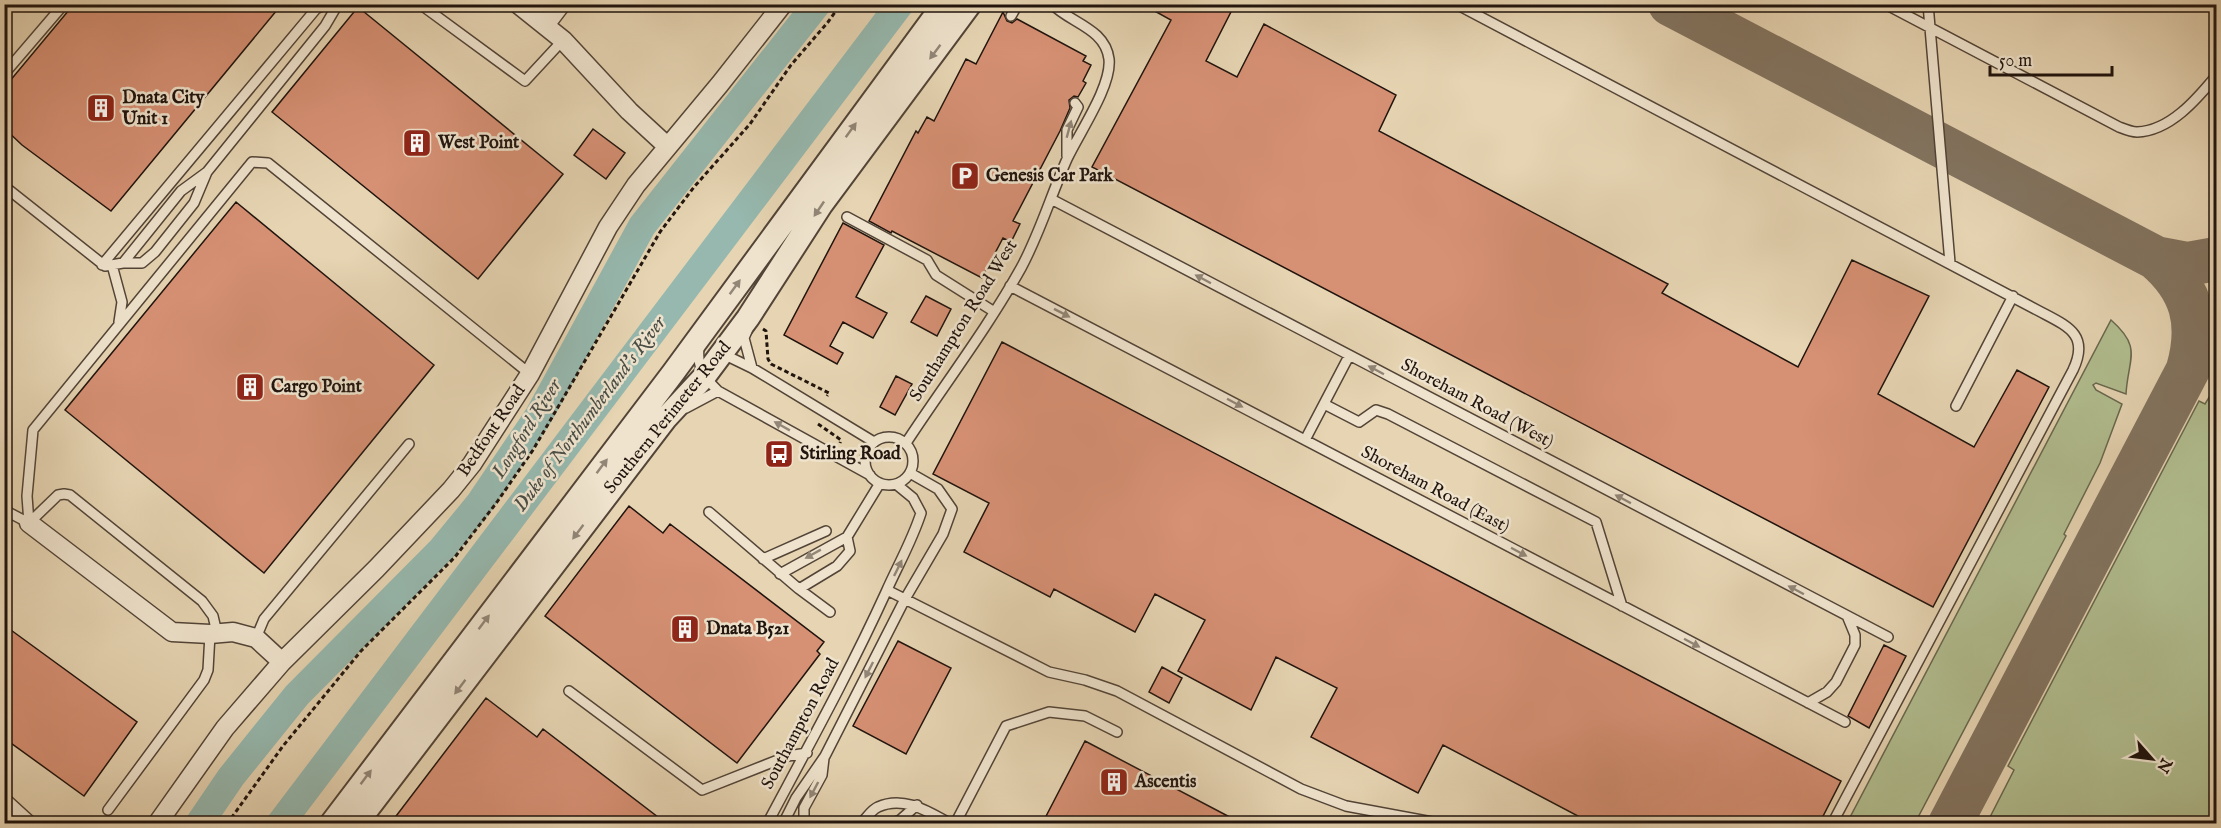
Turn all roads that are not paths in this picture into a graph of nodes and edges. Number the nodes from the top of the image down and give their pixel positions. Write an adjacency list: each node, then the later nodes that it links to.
1 (64, 4): 19 (lane)
2 (326, 4): 30 (lane)
3 (338, 4): 24 (lane)
4 (420, 4): 18 (lane)
5 (518, 4): 16 (street)
6 (561, 4): 16 (street)
7 (783, 4): 22 (street, Bedfont Road)
8 (944, 4): 39 (street, Southern Perimeter Road, one-way to 8)
9 (970, 4): 34 (street, Southern Perimeter Road, one-way to 34)
10 (1018, 4): 15 (lane)
11 (1052, 4): 23 (lane, Southampton Road West)
12 (1456, 4): 29 (lane)
13 (1885, 4): 17 (lane)
14 (1928, 4): 17 (lane)
15 (1011, 16)
16 (545, 25): 18 (street)
17 (1931, 29): 20 (lane); 29 (lane)
18 (563, 40): 22 (street)
19 (4, 74)
20 (2217, 76)
21 (1075, 103): 23 (lane, one-way to 21)
22 (667, 146): 40 (street, Bedfont Road)
23 (1067, 159): 26 (lane, Southampton Road West)
24 (207, 172): 28 (lane); 28 (lane)
25 (4, 186): 30 (lane)
26 (1051, 199): 31 (lane, Southampton Road West); 37 (lane, Shoreham Road (West), one-way to 26)
27 (847, 217): 33 (lane)
28 (123, 263): 30 (lane)
29 (1950, 263): 32 (lane)
30 (107, 265): 35 (lane)
31 (1010, 286): 33 (lane, Southampton Road West); 43 (lane, Shoreham Road (East), one-way to 43)
32 (2013, 297): 42 (lane); 91 (lane)
33 (993, 311): 45 (lane, Southampton Road West)
34 (751, 316): 36 (street, Southern Perimeter Road); 38 (lane)
35 (119, 322): 40 (lane); 53 (lane)
36 (721, 353): 38 (lane); 39 (street, Southern Perimeter Road)
37 (1349, 356): 41 (lane); 63 (lane, Shoreham Road (West), one-way to 37)
38 (752, 368): 44 (lane)
39 (700, 372): 48 (lane, one-way to 39); 83 (street, Southern Perimeter Road, one-way to 39); 84 (street, Southern Perimeter Road, one-way to 84)
40 (530, 374): 69 (street, Bedfont Road)
41 (1324, 404): 43 (lane); 61 (lane)
42 (1956, 406)
43 (1305, 440): 61 (lane, Shoreham Road (East), one-way to 61)
44 (874, 442): 45 (lane); 48 (lane)
45 (906, 443): 47 (lane)
46 (409, 444): 67 (lane)
47 (910, 473): 50 (lane); 60 (lane, Southampton Road)
48 (870, 475): 49 (lane)
49 (880, 483): 50 (lane); 55 (lane)
50 (896, 484): 59 (lane, Southampton Road, one-way to 50)
51 (4, 510): 53 (lane)
52 (709, 512): 56 (lane)
53 (29, 523): 64 (street); 64 (lane)
54 (826, 531): 56 (lane)
55 (847, 537): 57 (lane, one-way to 57); 58 (lane)
56 (763, 558): 57 (lane)
57 (780, 574): 58 (lane)
58 (799, 589): 62 (lane)
59 (887, 590): 60 (lane); 68 (lane, Southampton Road)
60 (905, 599): 65 (lane, Southampton Road); 79 (lane)
61 (1622, 606): 71 (lane, Shoreham Road (East), one-way to 71)
62 (830, 612)
63 (1848, 617): 66 (lane, Shoreham Road (West)); 71 (lane)
64 (213, 633): 67 (street); 78 (lane)
65 (887, 633): 68 (lane); 75 (lane, Southampton Road, one-way to 75)
66 (1888, 637)
67 (256, 638): 69 (street)
68 (865, 640): 74 (lane, Southampton Road)
69 (282, 662): 82 (street, Bedfont Road)
70 (568, 691): 74 (lane)
71 (1808, 703): 72 (lane, Shoreham Road (East))
72 (1845, 722)
73 (1117, 732): 89 (lane)
74 (807, 753): 85 (lane, Southampton Road)
75 (825, 756): 86 (lane, Southampton Road); 87 (lane, Southampton Road, one-way to 87)
76 (5, 804): 81 (street)
77 (917, 806): 80 (lane); 88 (lane); 89 (lane)
78 (108, 810)
79 (1402, 820): 90 (lane)
80 (864, 823)
81 (27, 824)
82 (157, 824)
83 (331, 824)
84 (356, 824)
85 (767, 824)
86 (783, 824)
87 (804, 824)
88 (890, 824)
89 (953, 824)
90 (1443, 824)
91 (1832, 824)

